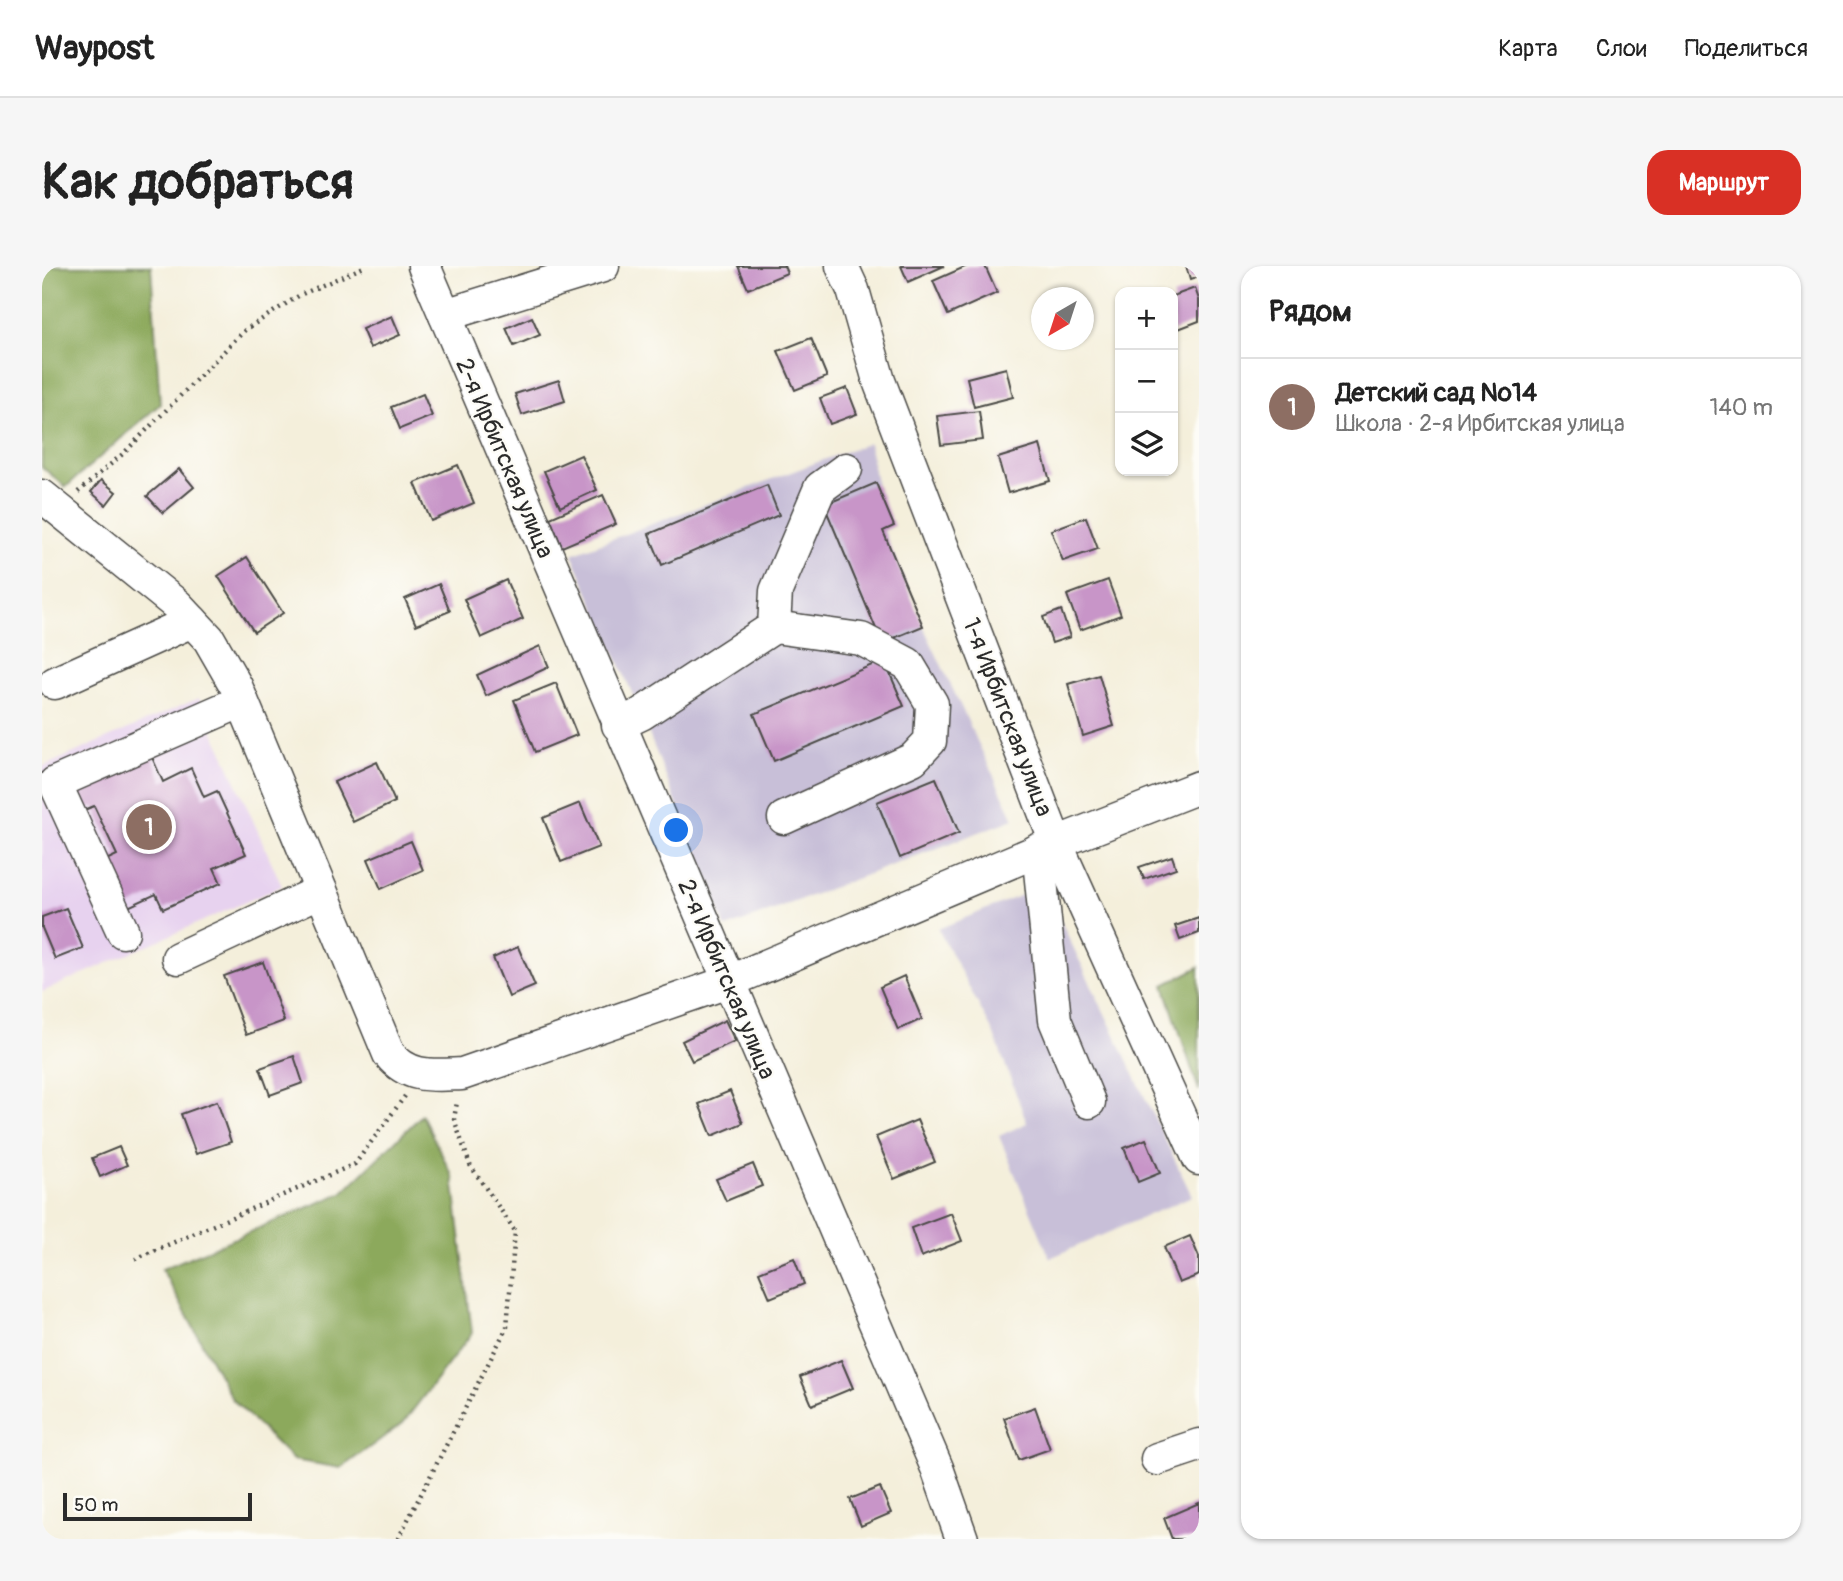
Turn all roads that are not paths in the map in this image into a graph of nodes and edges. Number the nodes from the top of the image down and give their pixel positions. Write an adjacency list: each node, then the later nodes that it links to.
1 (424, 266): 4 (street, 2-я Ирбитская улица)
2 (603, 266): 4 (street)
3 (842, 266): 14 (street, 1-я Ирбитская улица)
4 (445, 316): 11 (street, 2-я Ирбитская улица)
5 (846, 469): 8 (street)
6 (50, 502): 7 (street)
7 (192, 621): 9 (street); 10 (street)
8 (774, 627): 11 (street); 13 (street)
9 (55, 683)
10 (242, 701): 15 (street); 16 (street)
11 (618, 725): 18 (street, 2-я Ирбитская улица)
12 (1199, 787): 14 (street)
13 (784, 818)
14 (1047, 846): 18 (street); 19 (street); 20 (street, 1-я Ирбитская улица)
15 (321, 891): 17 (street); 18 (street)
16 (123, 932)
17 (178, 958)
18 (728, 982): 23 (street, 2-я Ирбитская улица)
19 (1089, 1102)
20 (1199, 1159)
21 (1199, 1446): 22 (street)
22 (1157, 1459)
23 (962, 1539)

